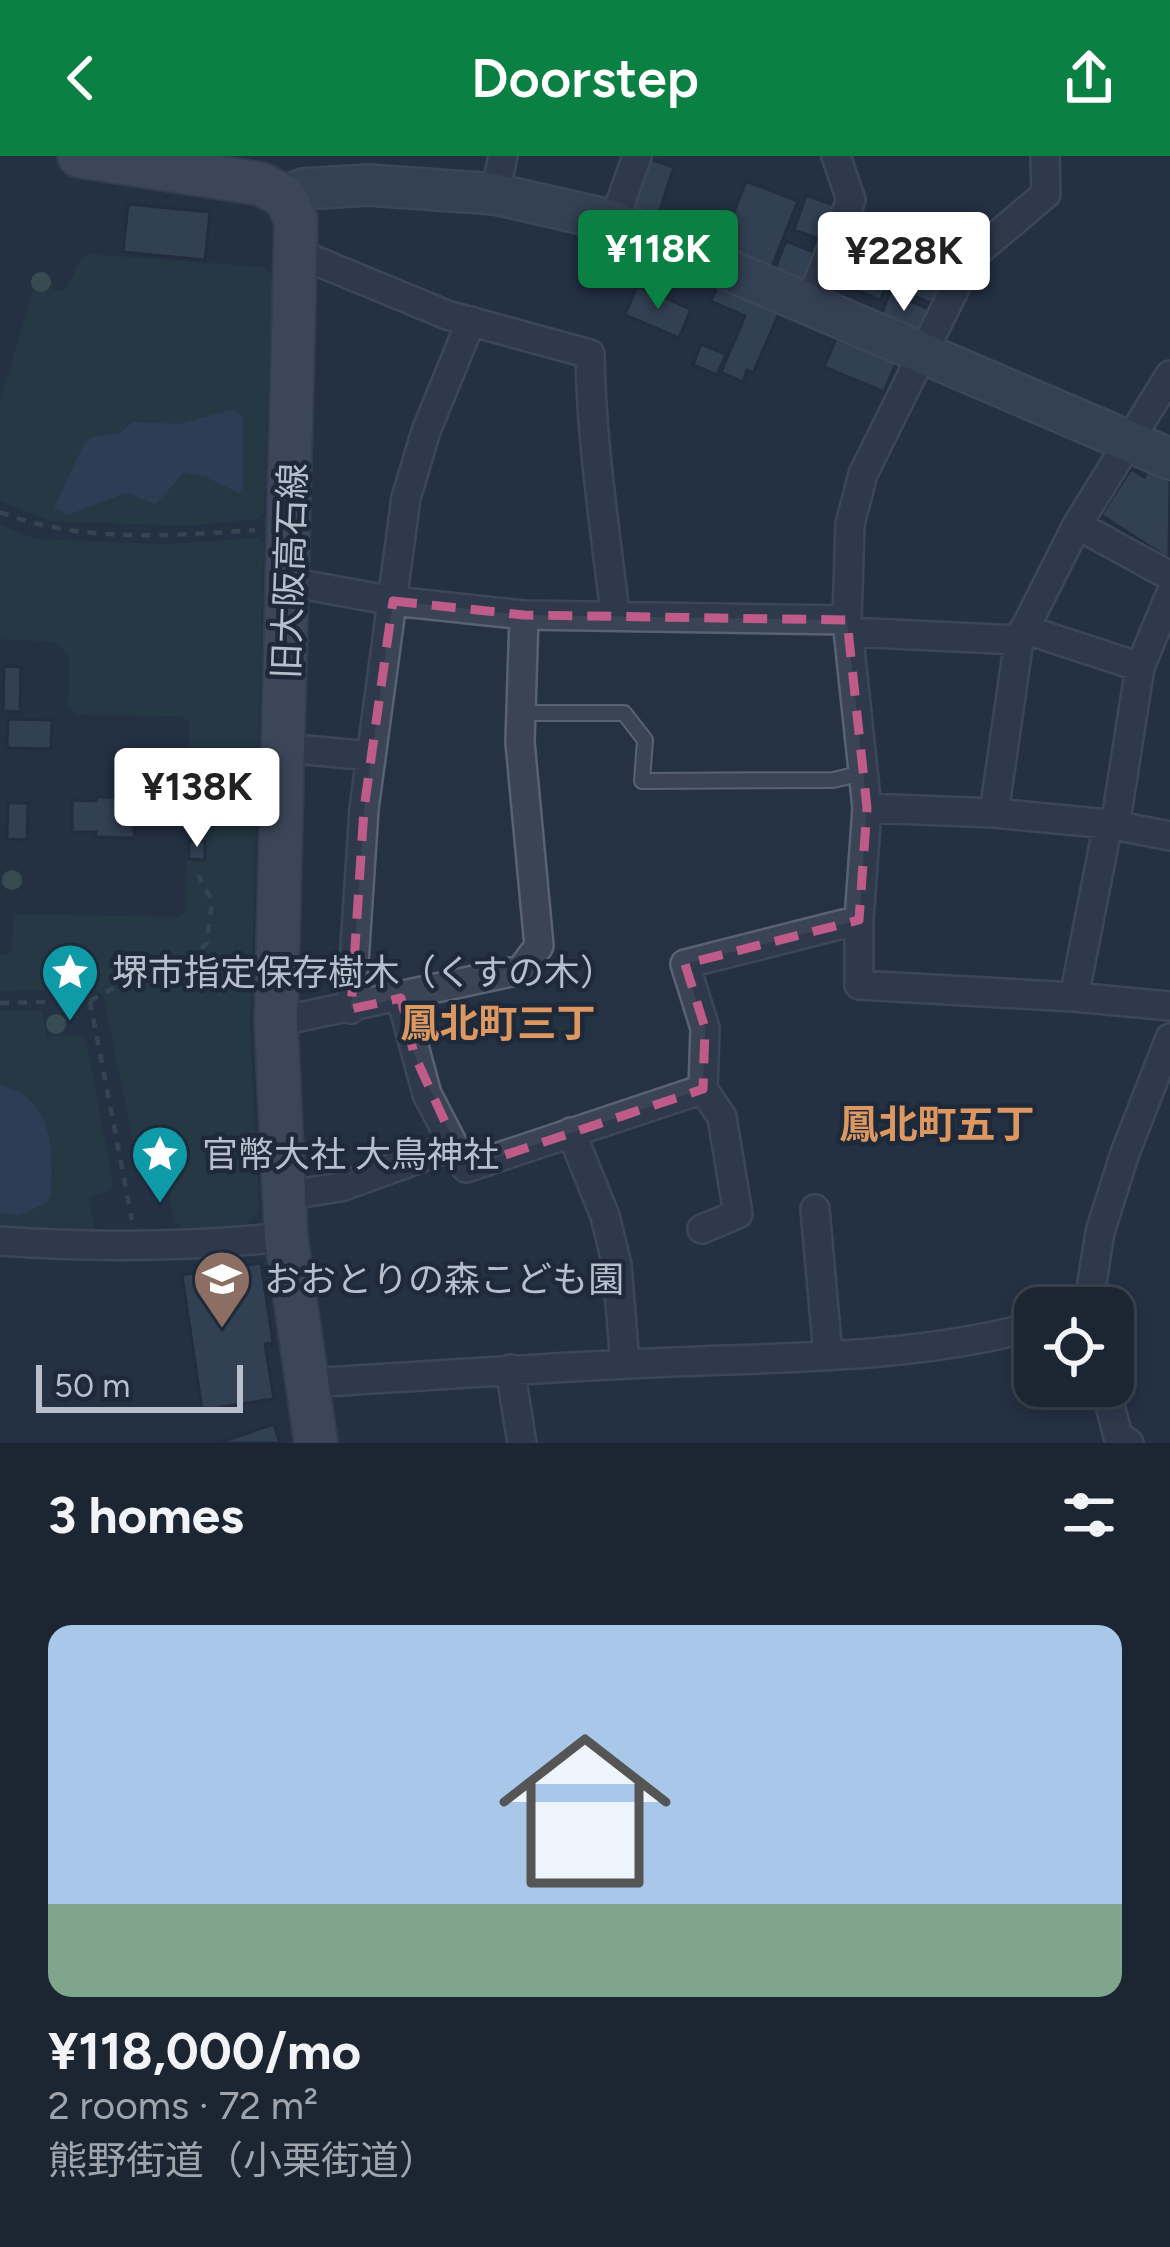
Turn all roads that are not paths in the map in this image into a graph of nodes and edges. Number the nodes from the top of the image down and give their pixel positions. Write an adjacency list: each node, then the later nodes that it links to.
1 (80, 156): 6 (main road)
2 (637, 156): 7 (street)
3 (836, 156): 9 (street)
4 (1045, 156): 11 (street)
5 (499, 175): 6 (street); 7 (street)
6 (285, 197): 8 (main road, 旧大阪高石線)
7 (614, 221): 9 (street)
8 (297, 253): 10 (street); 17 (main road, 旧大阪高石線)
9 (808, 307): 11 (street)
10 (471, 321): 19 (street); 20 (street)
11 (921, 353): 13 (street); 22 (street)
12 (1170, 374): 13 (street)
13 (1129, 442): 14 (street); 15 (street)
14 (1170, 459)
15 (1077, 525): 16 (street); 23 (street)
16 (1170, 576)
17 (289, 582): 19 (street); 26 (main road, 旧大阪高石線)
18 (1170, 595): 24 (street)
19 (393, 601): 21 (street); 27 (street)
20 (615, 614): 21 (street); 22 (street)
21 (524, 615): 25 (street)
22 (848, 626): 23 (street); 28 (street)
23 (1022, 634): 24 (street); 30 (street)
24 (1140, 667): 31 (street)
25 (520, 713): 28 (lane); 35 (street)
26 (284, 748): 27 (street); 38 (main road, 旧大阪高石線)
27 (371, 756): 37 (street)
28 (863, 773): 29 (street)
29 (867, 808): 30 (street); 33 (street)
30 (994, 813): 31 (street)
31 (1112, 825): 32 (street); 34 (street)
32 (1170, 836)
33 (860, 920): 34 (street); 40 (street)
34 (1075, 997): 36 (street)
35 (400, 998): 37 (street); 42 (street)
36 (1170, 1006)
37 (351, 1009): 38 (street)
38 (276, 1022): 44 (main road, 旧大阪高石線)
39 (1170, 1038): 47 (street)
40 (703, 1089): 41 (street); 45 (street)
41 (571, 1132): 42 (street); 50 (street)
42 (454, 1146): 44 (street)
43 (815, 1209): 49 (street)
44 (284, 1217): 46 (street); 52 (main road, 旧大阪高石線)
45 (702, 1229)
46 (0, 1241)
47 (1091, 1287)
48 (1014, 1332): 49 (street)
49 (828, 1355): 50 (street)
50 (626, 1364): 51 (street)
51 (510, 1369): 52 (street); 55 (street)
52 (307, 1383): 54 (main road, 旧大阪高石線)
53 (1111, 1407): 56 (street)
54 (316, 1443)
55 (522, 1443)
56 (1129, 1443)

